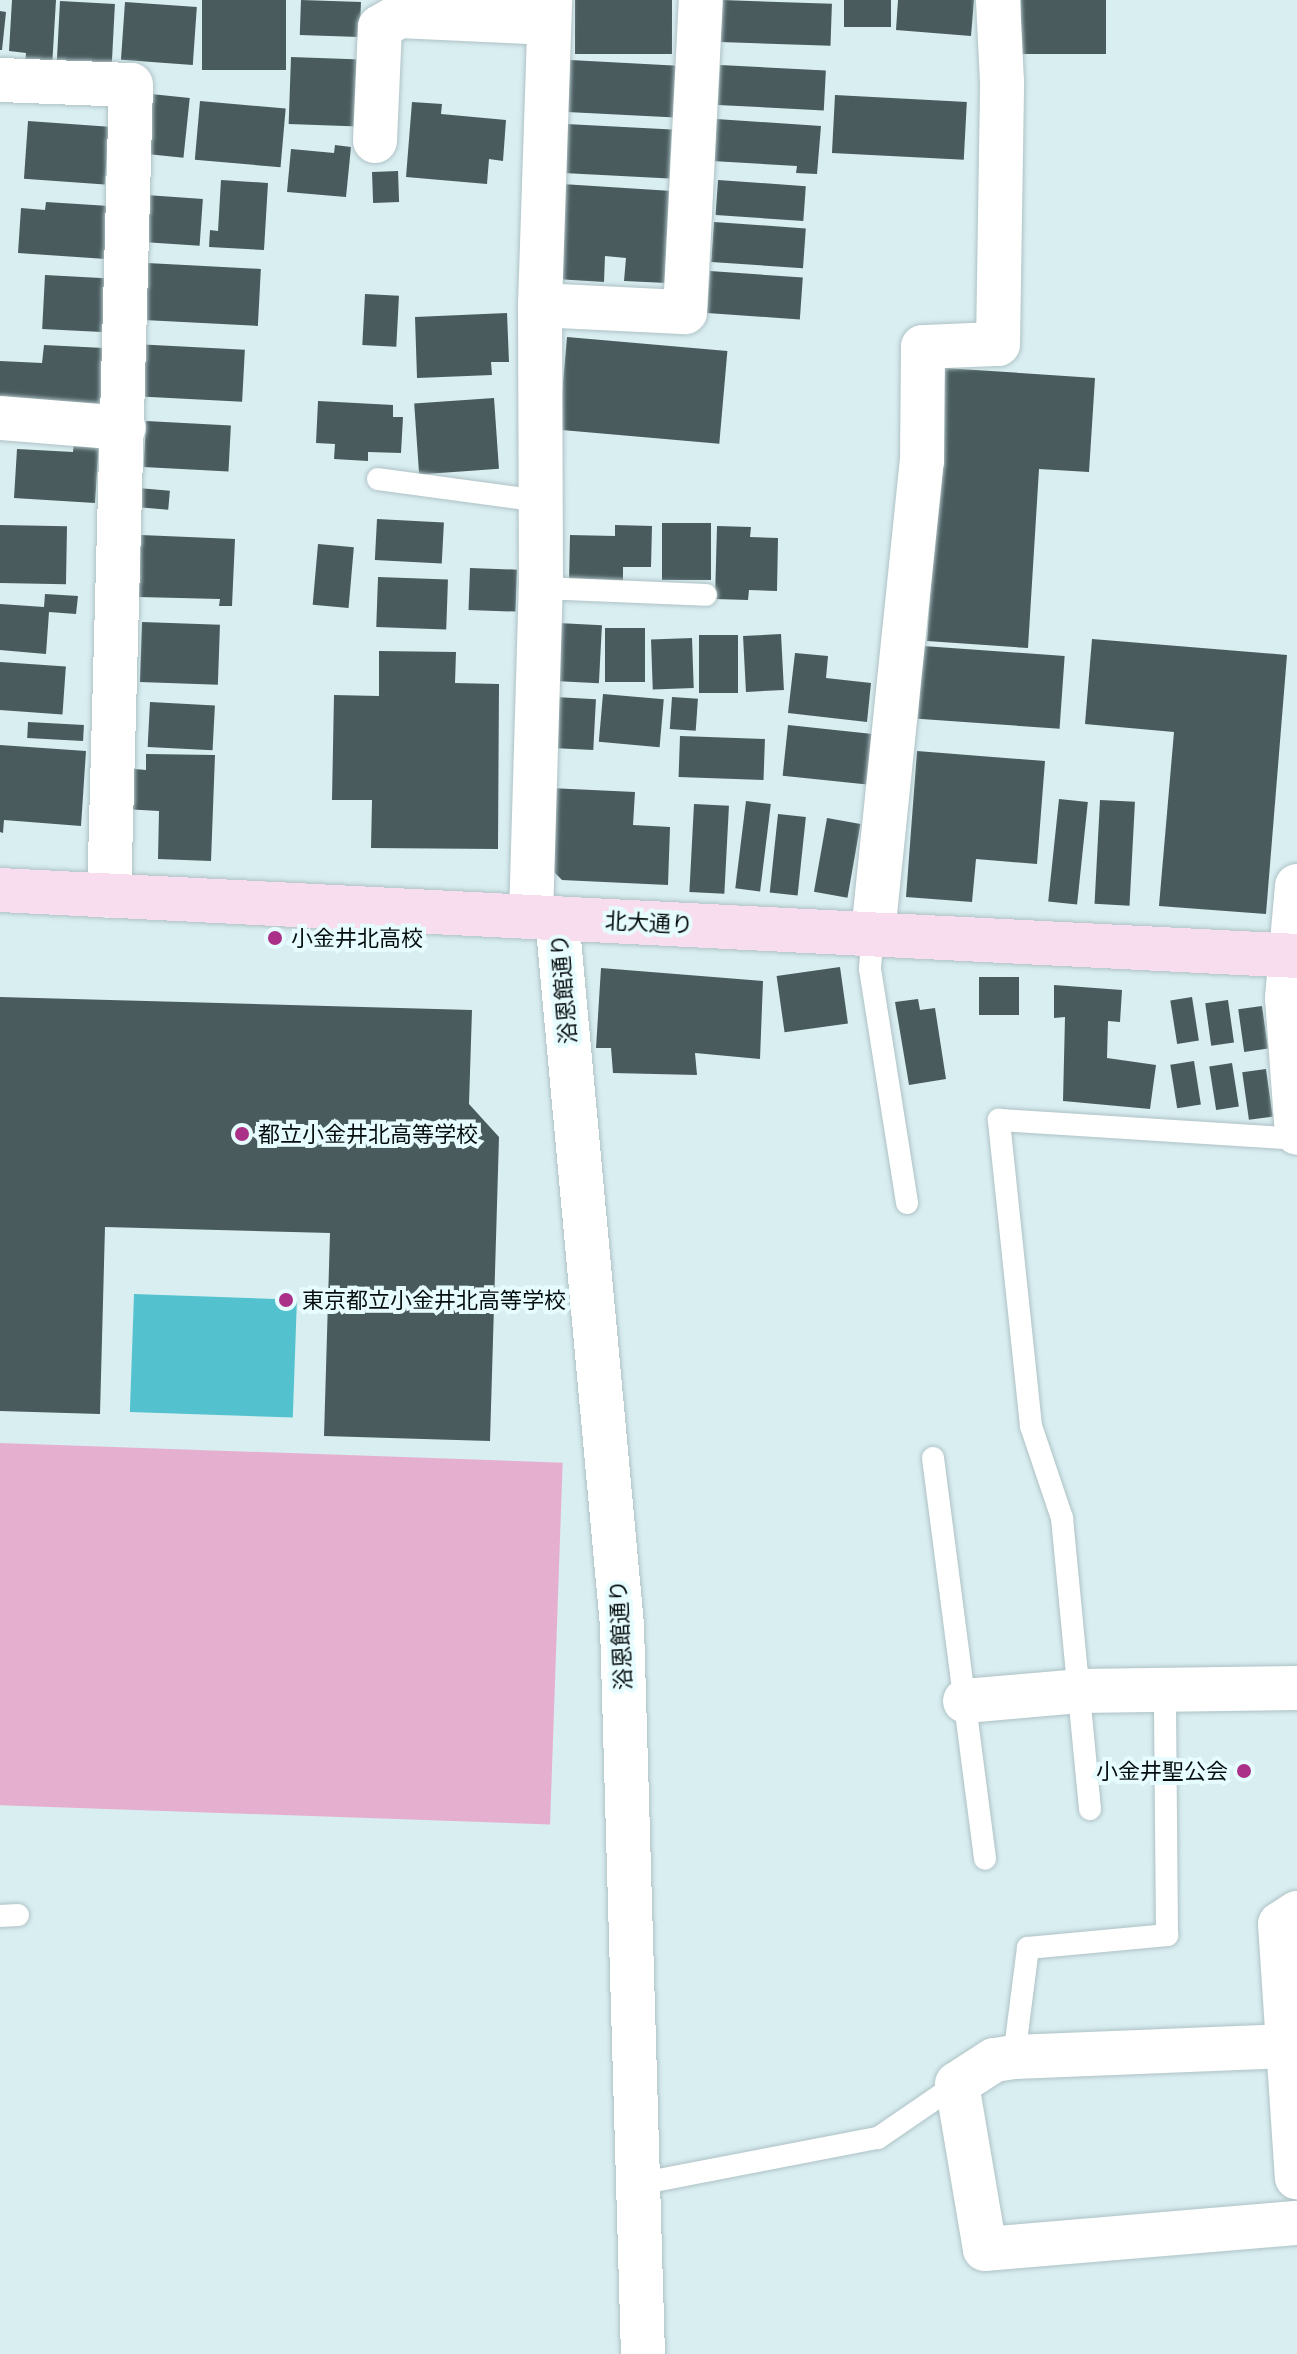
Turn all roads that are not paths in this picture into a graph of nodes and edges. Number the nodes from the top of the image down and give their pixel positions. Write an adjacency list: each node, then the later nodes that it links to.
1 (701, 0): 6 (street)
2 (998, 0): 17 (street)
3 (550, 12): 5 (street); 6 (street, 浴恩館通り)
4 (0, 80): 8 (street)
5 (375, 141)
6 (540, 305): 10 (street, 浴恩館通り)
7 (0, 418): 8 (street)
8 (124, 428): 15 (street)
9 (378, 479): 10 (lane)
10 (540, 501): 11 (street, 浴恩館通り)
11 (541, 588): 12 (lane); 16 (street, 浴恩館通り)
12 (706, 595)
13 (1297, 886): 18 (street)
14 (0, 890): 15 (street, 北大通り)
15 (109, 896): 16 (street, 北大通り)
16 (544, 917): 17 (street, 北大通り); 33 (street, 浴恩館通り)
17 (873, 933): 18 (street, 北大通り); 20 (lane)
18 (1294, 956): 19 (street)
19 (1297, 1136): 24 (lane)
20 (907, 1203)
21 (933, 1458): 25 (lane)
22 (1297, 1688): 23 (street)
23 (1165, 1690): 24 (street); 30 (lane)
24 (1079, 1691): 25 (street); 26 (lane)
25 (965, 1701): 27 (lane)
26 (1090, 1809)
27 (985, 1859)
28 (1297, 1913): 29 (street)
29 (1288, 2046): 30 (street); 32 (street)
30 (1014, 2057): 31 (street)
31 (957, 2084): 33 (lane); 34 (street)
32 (1297, 2177)
33 (638, 2184): 35 (street, 浴恩館通り)
34 (1297, 2223)
35 (643, 2354)

